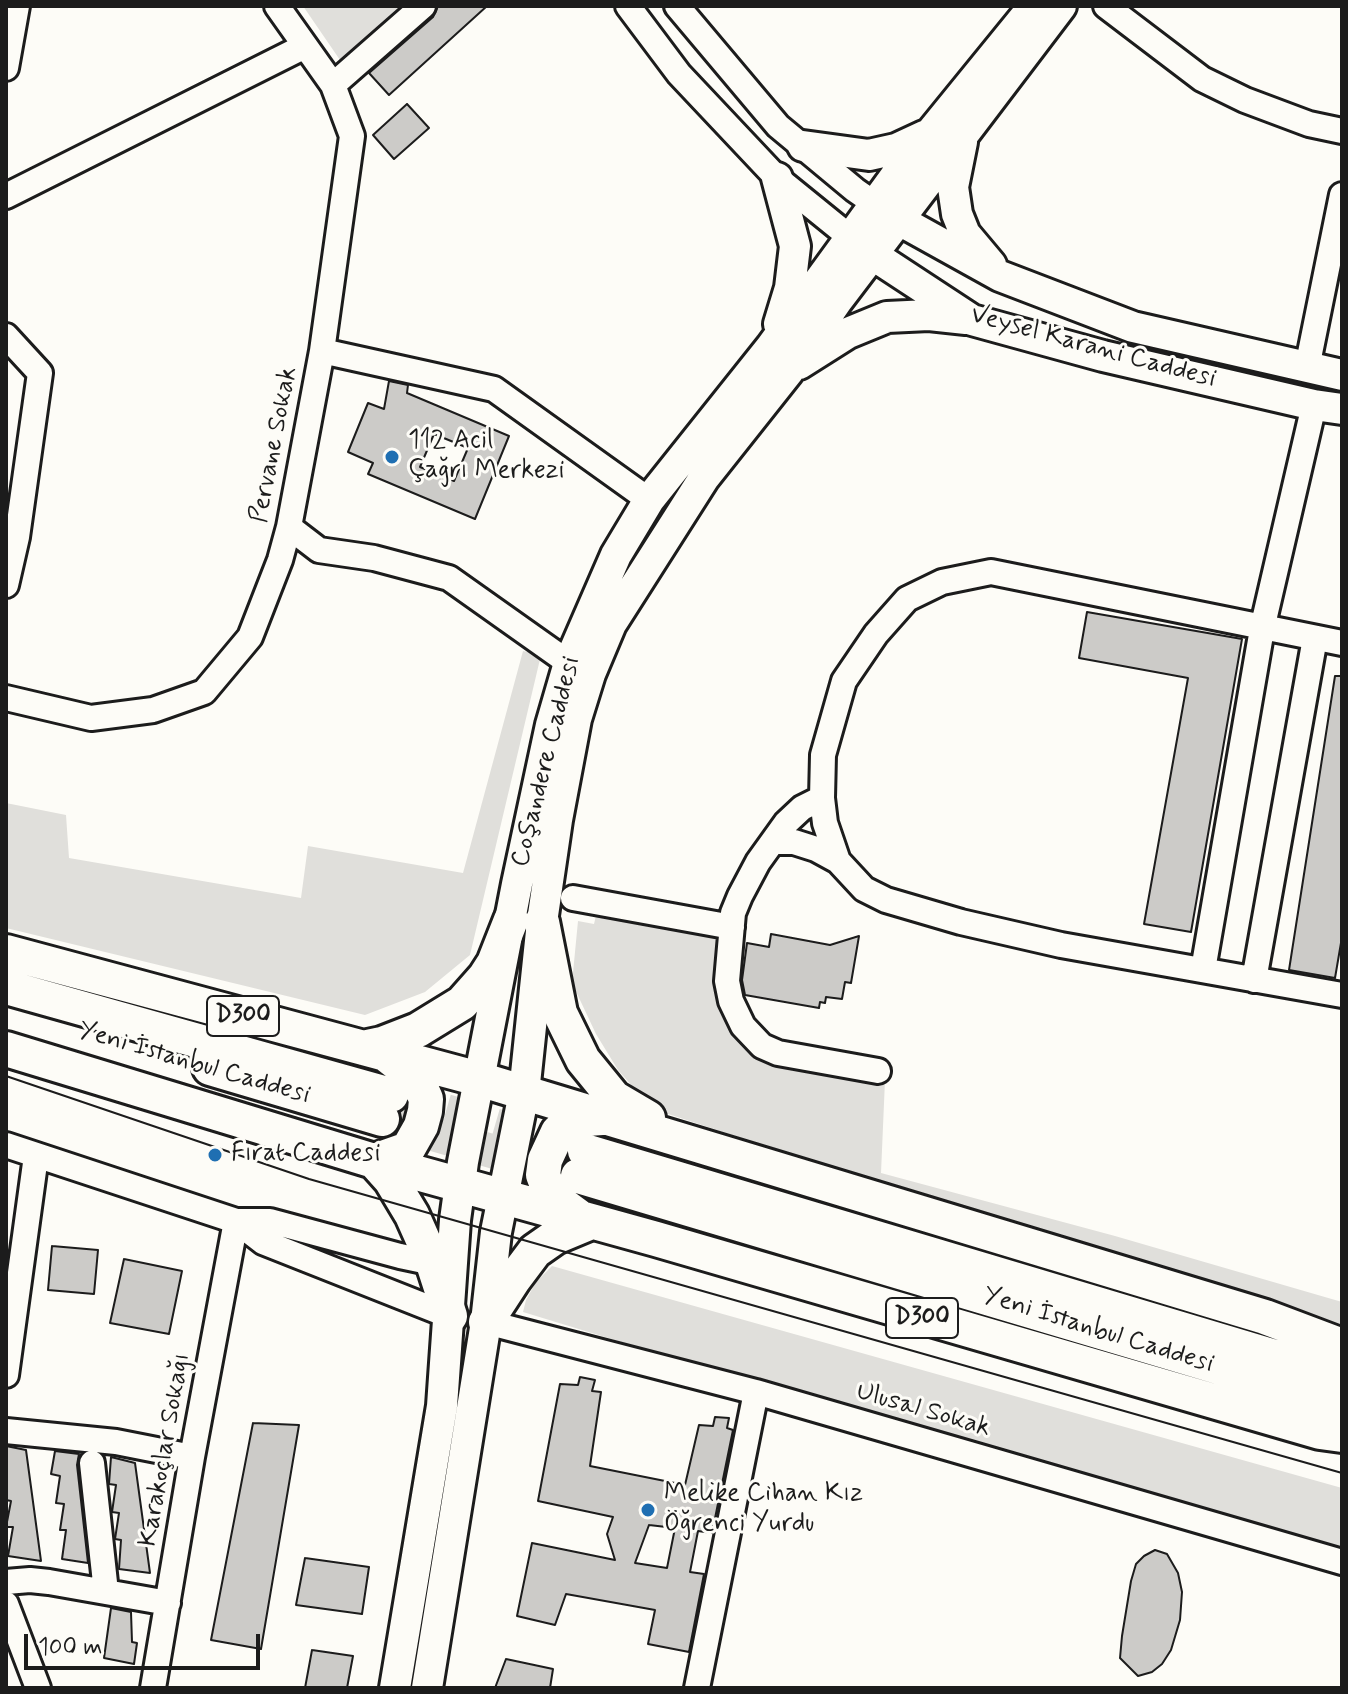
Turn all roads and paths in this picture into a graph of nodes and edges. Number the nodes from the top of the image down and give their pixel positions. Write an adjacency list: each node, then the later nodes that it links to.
1 (17, 6): 10 (street)
2 (277, 6): 9 (street, Pervane Sokak)
3 (423, 6): 11 (street)
4 (628, 6): 17 (street, Veysel Karani Caddesi)
5 (677, 6): 15 (street, Veysel Karani Caddesi)
6 (1034, 6): 14 (main road)
7 (1061, 6): 12 (main road)
8 (1106, 6): 13 (street)
9 (305, 46): 11 (street, Pervane Sokak); 19 (street)
10 (6, 68)
11 (333, 85): 29 (street, Pervane Sokak)
12 (967, 128): 21 (main road); 24 (main road)
13 (1342, 131)
14 (929, 134): 15 (main road); 21 (main road)
15 (803, 146): 16 (street, Veysel Karani Caddesi)
16 (828, 167): 20 (street); 21 (street, Veysel Karani Caddesi)
17 (777, 178): 20 (street, Veysel Karani Caddesi); 28 (main road)
18 (1342, 195): 30 (street)
19 (6, 196)
20 (802, 200): 22 (street, Veysel Karani Caddesi)
21 (887, 212): 22 (main road); 23 (main road, Veysel Karani Caddesi)
22 (862, 247): 25 (main road, Veysel Karani Caddesi); 28 (main road, Coşandere Caddesi); 31 (main road, Coşandere Caddesi)
23 (955, 252): 24 (main road, Veysel Karani Caddesi); 25 (main road)
24 (1000, 276): 30 (main road, Veysel Karani Caddesi)
25 (928, 290): 26 (main road, Veysel Karani Caddesi)
26 (972, 320): 31 (main road); 33 (main road, Veysel Karani Caddesi)
27 (6, 336): 35 (street)
28 (771, 347): 34 (main road, Coşandere Caddesi)
29 (322, 351): 34 (street); 36 (street, Pervane Sokak)
30 (1307, 368): 32 (main road, Veysel Karani Caddesi)
31 (788, 372): 47 (main road, Coşandere Caddesi)
32 (1342, 375)
33 (1328, 407): 38 (street)
34 (649, 500): 41 (main road, Coşandere Caddesi)
35 (13, 502): 37 (street)
36 (289, 527): 41 (street); 42 (street, Pervane Sokak)
37 (6, 585)
38 (1262, 629): 39 (street); 43 (street); 50 (street)
39 (1315, 638): 40 (street); 51 (street)
40 (1342, 643)
41 (569, 663): 47 (main road, Coşandere Caddesi)
42 (6, 698)
43 (822, 798): 44 (street); 45 (street)
44 (773, 842): 45 (street); 48 (street)
45 (838, 861): 50 (street)
46 (573, 898): 48 (street)
47 (526, 921): 56 (highway); 58 (main road, Coşandere Caddesi); 59 (main road, Coşandere Caddesi); 61 (highway)
48 (732, 927): 57 (street)
49 (6, 952): 56 (highway, D300)
50 (1203, 970): 51 (street)
51 (1254, 980): 53 (street)
52 (6, 987): 54 (highway, Yeni İstanbul Caddesi / D300)
53 (1342, 995)
54 (6, 1009)
55 (6, 1049): 64 (highway, D300)
56 (374, 1052): 58 (highway, D300); 64 (highway)
57 (878, 1071)
58 (479, 1079): 59 (highway, D300); 65 (main road, Coşandere Caddesi)
59 (524, 1093): 60 (highway, D300); 66 (main road, Coşandere Caddesi)
60 (607, 1117): 61 (highway, D300); 68 (highway)
61 (686, 1140): 72 (highway, D300)
62 (6, 1145): 63 (street)
63 (36, 1156): 67 (street); 73 (street)
64 (374, 1161): 65 (highway, D300); 69 (highway)
65 (459, 1183): 66 (highway, D300); 69 (main road)
66 (503, 1197): 68 (highway, D300); 71 (main road)
67 (236, 1221): 69 (street); 70 (street); 79 (street, Karakoçlar Sokağı)
68 (588, 1221): 71 (highway); 78 (highway, D300)
69 (442, 1259): 70 (highway)
70 (450, 1316): 88 (main road)
71 (486, 1322): 75 (street, Ulusal Sokak); 89 (main road)
72 (1342, 1346)
73 (6, 1375)
74 (1342, 1377): 76 (highway, Yeni İstanbul Caddesi / D300)
75 (756, 1392): 81 (street, Ulusal Sokak); 90 (street)
76 (1342, 1404)
77 (6, 1431): 79 (street)
78 (1342, 1435)
79 (192, 1457): 84 (street, Karakoçlar Sokağı)
80 (92, 1463): 83 (street)
81 (1342, 1562)
82 (6, 1582): 83 (street)
83 (106, 1592): 84 (street)
84 (168, 1603): 87 (street, Karakoçlar Sokağı)
85 (6, 1604): 86 (street)
86 (38, 1688)
87 (153, 1688)
88 (395, 1688)
89 (427, 1688)
90 (697, 1688)

